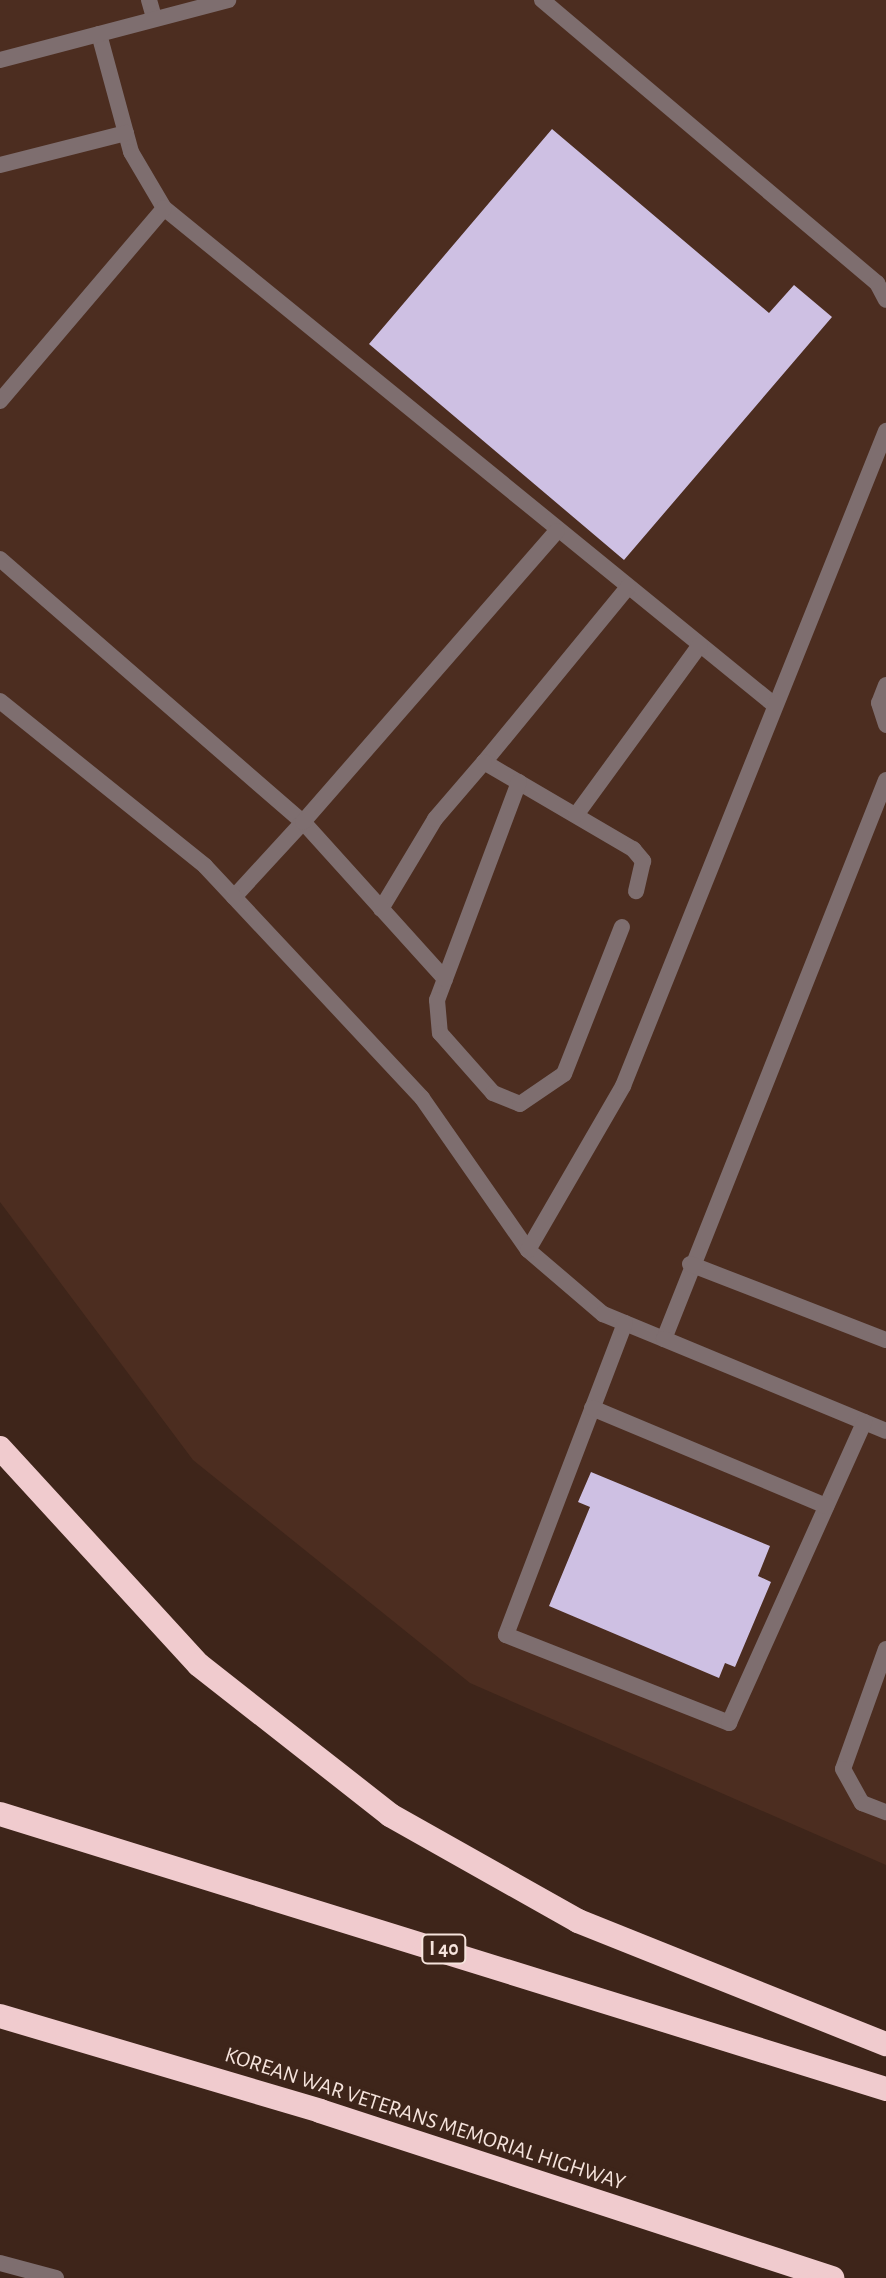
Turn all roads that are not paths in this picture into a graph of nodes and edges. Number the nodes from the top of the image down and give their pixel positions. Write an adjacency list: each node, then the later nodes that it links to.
1 (149, 0): 4 (lane)
2 (228, 0): 4 (lane)
3 (542, 0): 10 (lane)
4 (154, 18): 5 (lane)
5 (99, 34): 6 (lane); 7 (lane)
6 (0, 60)
7 (126, 133): 8 (lane); 9 (lane)
8 (0, 165)
9 (164, 208): 11 (lane); 13 (lane)
10 (886, 300)
11 (0, 401)
12 (886, 431): 19 (lane)
13 (557, 531): 15 (lane); 25 (lane)
14 (0, 559): 25 (lane)
15 (628, 587): 16 (lane); 21 (lane)
16 (700, 645): 19 (lane); 24 (lane)
17 (886, 685): 20 (lane)
18 (0, 701): 27 (lane)
19 (772, 703): 31 (lane)
20 (886, 725)
21 (484, 762): 23 (lane); 28 (lane)
22 (886, 780): 32 (lane)
23 (519, 782): 24 (lane); 30 (lane)
24 (576, 815): 26 (lane)
25 (303, 822): 27 (lane); 28 (lane)
26 (636, 891)
27 (234, 897): 31 (lane)
28 (381, 909): 30 (lane)
29 (622, 927): 30 (lane)
30 (445, 979)
31 (528, 1250): 33 (lane)
32 (690, 1264): 34 (lane); 35 (lane)
33 (625, 1323): 34 (lane); 36 (lane)
34 (664, 1339): 37 (lane)
35 (886, 1340)
36 (592, 1408): 40 (lane); 40 (lane)
37 (864, 1422): 38 (lane); 40 (lane)
38 (886, 1431)
39 (0, 1448): 45 (highway)
40 (826, 1506)
41 (886, 1649): 42 (lane)
42 (886, 1812)
43 (0, 1814): 46 (highway, I 40)
44 (0, 2016): 49 (highway, KOREAN WAR VETERANS MEMORIAL HIGHWAY)
45 (886, 2044)
46 (886, 2089)
47 (0, 2263): 48 (lane)
48 (56, 2278)
49 (832, 2278)

